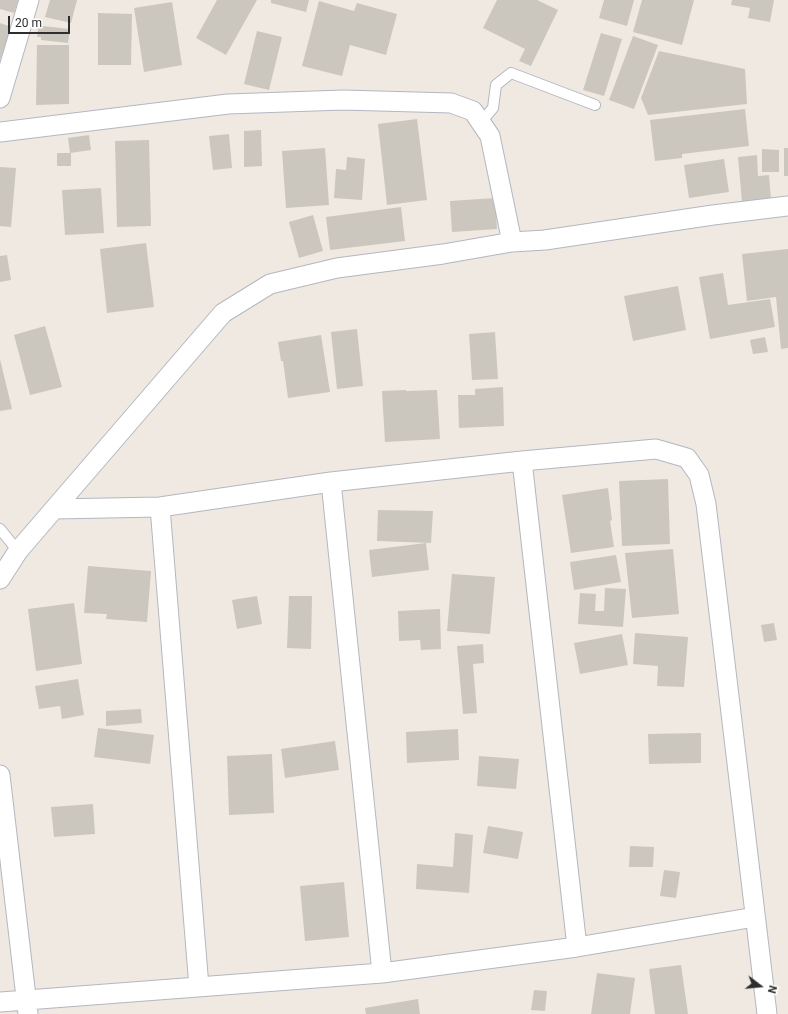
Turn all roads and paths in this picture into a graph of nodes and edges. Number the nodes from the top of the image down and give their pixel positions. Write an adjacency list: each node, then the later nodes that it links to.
1 (29, 0): 2 (street)
2 (0, 98)
3 (595, 105): 4 (lane)
4 (480, 122): 5 (street); 7 (street)
5 (0, 132)
6 (788, 206): 7 (street)
7 (512, 242): 11 (street)
8 (522, 461): 9 (street); 17 (street); 18 (street)
9 (331, 482): 10 (street); 19 (street)
10 (160, 507): 11 (street); 20 (street)
11 (54, 509): 13 (street)
12 (0, 529): 13 (lane)
13 (18, 551): 14 (street)
14 (0, 578)
15 (0, 775): 16 (street)
16 (3, 826): 22 (street)
17 (755, 916): 18 (street); 23 (street)
18 (577, 947): 19 (street)
19 (382, 973): 20 (street)
20 (199, 987): 22 (street)
21 (0, 1002): 22 (street)
22 (27, 1006)
23 (767, 1014)

